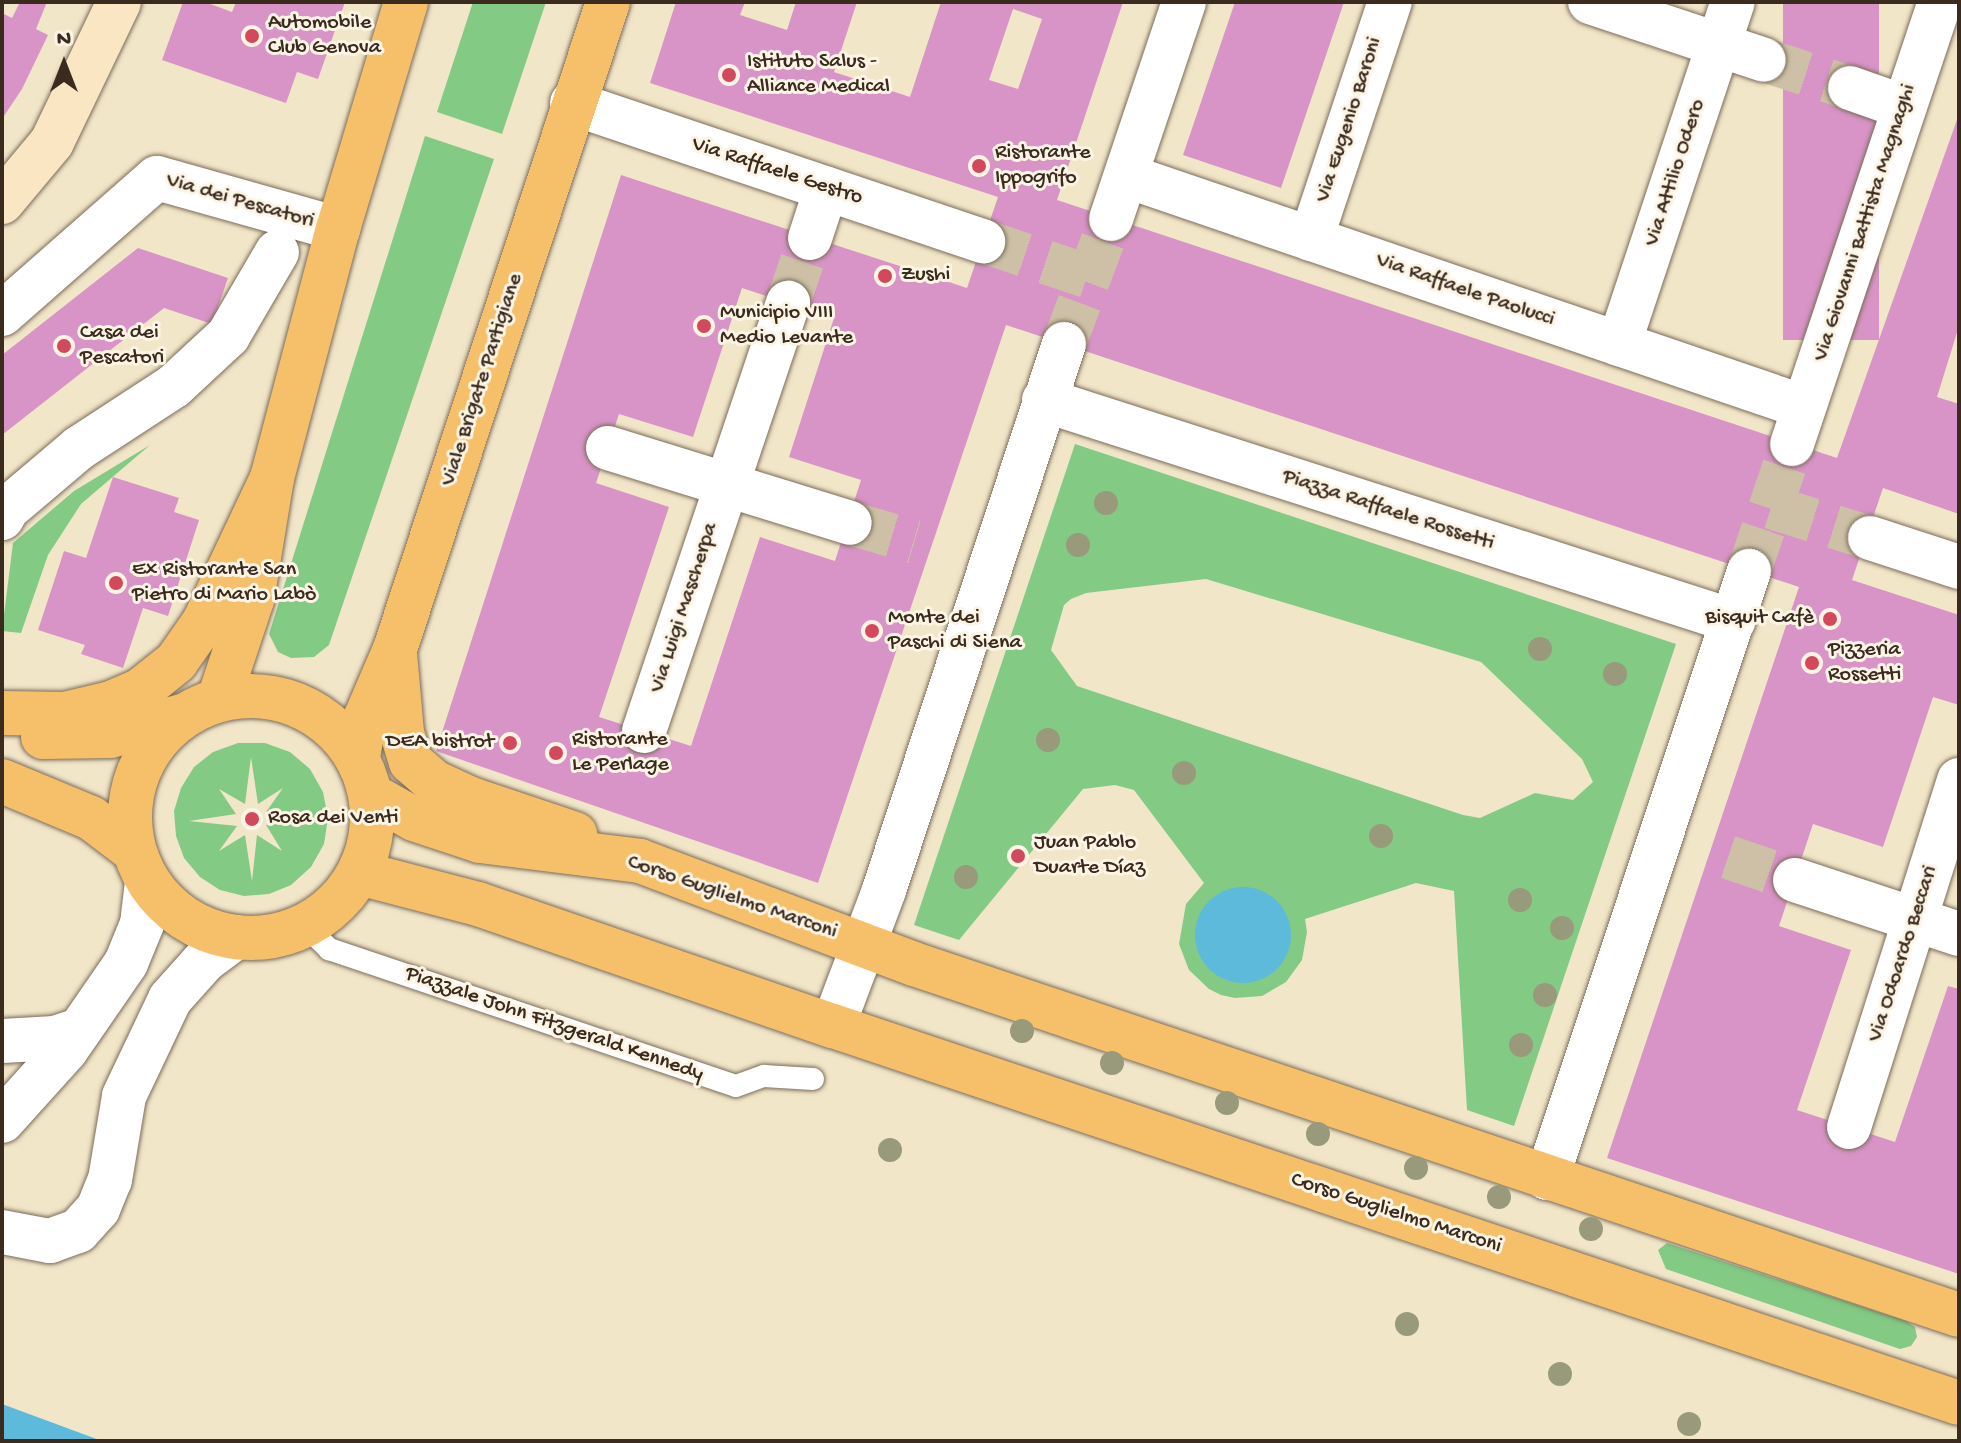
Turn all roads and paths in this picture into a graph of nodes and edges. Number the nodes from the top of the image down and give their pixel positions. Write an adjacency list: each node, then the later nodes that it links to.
1 (119, 2): 16 (main road)
2 (406, 2): 18 (main road)
3 (608, 2): 12 (main road, Viale Brigate Partigiane)
4 (1184, 2): 14 (street)
5 (1390, 2): 20 (street, Via Eugenio Baroni)
6 (1590, 2): 9 (street)
7 (1733, 2): 9 (street, Via Attilio Odero)
8 (1940, 2): 13 (street, Via Giovanni Battista Magnaghi)
9 (1719, 45): 10 (street); 26 (street, Via Attilio Odero)
10 (1764, 60)
11 (1850, 88): 13 (street)
12 (572, 103): 15 (street, Via Raffaele Gestro); 38 (main road, Viale Brigate Partigiane)
13 (1904, 107): 28 (street, Via Giovanni Battista Magnaghi)
14 (1127, 176): 17 (street); 20 (street, Via Raffaele Paolucci)
15 (826, 189): 19 (street); 21 (street, Via Raffaele Gestro)
16 (2, 202)
17 (1111, 219)
18 (338, 229): 24 (street, Via dei Pescatori); 30 (main road)
19 (810, 238)
20 (1311, 239): 26 (street, Via Raffaele Paolucci)
21 (983, 241)
22 (277, 252): 32 (street)
23 (788, 303): 31 (street, Via Luigi Mascherpa)
24 (2, 314)
25 (1064, 344): 27 (street)
26 (1619, 344): 28 (street, Via Raffaele Paolucci)
27 (1044, 400): 37 (street, Piazza Raffaele Rossetti); 54 (street)
28 (1798, 425)
29 (608, 448): 31 (street)
30 (272, 478): 39 (main road); 40 (main road)
31 (727, 484): 33 (street); 42 (street, Via Luigi Mascherpa)
32 (2, 518)
33 (850, 523)
34 (1870, 538): 35 (street)
35 (1959, 567)
36 (1749, 571): 37 (street)
37 (1733, 621): 61 (street)
38 (395, 649): 43 (main road, Viale Brigate Partigiane); 46 (main road)
39 (200, 707): 41 (main road); 43 (main road); 47 (main road)
40 (2, 713)
41 (2, 729)
42 (644, 731)
43 (364, 776): 46 (main road, Corso Guglielmo Marconi); 48 (main road)
44 (1959, 780): 50 (street, Via Odoardo Beccari)
45 (2, 781): 47 (main road)
46 (640, 861): 54 (main road, Corso Guglielmo Marconi)
47 (140, 866): 53 (main road); 56 (street)
48 (359, 873): 51 (main road); 55 (main road, Corso Guglielmo Marconi)
49 (1795, 880): 50 (street)
50 (1915, 920): 52 (street); 60 (street, Via Odoardo Beccari)
51 (306, 926): 53 (main road); 58 (lane, Piazzale John Fitzgerald Kennedy)
52 (1959, 934)
53 (236, 937): 62 (street)
54 (862, 945): 55 (street, Corso Guglielmo Marconi); 61 (main road, Corso Guglielmo Marconi)
55 (833, 1026): 64 (main road, Corso Guglielmo Marconi)
56 (80, 1030): 57 (street); 59 (street)
57 (2, 1041)
58 (813, 1079)
59 (2, 1121)
60 (1849, 1127)
61 (1547, 1178): 63 (main road, Corso Guglielmo Marconi)
62 (2, 1232)
63 (1959, 1315)
64 (1959, 1403)

